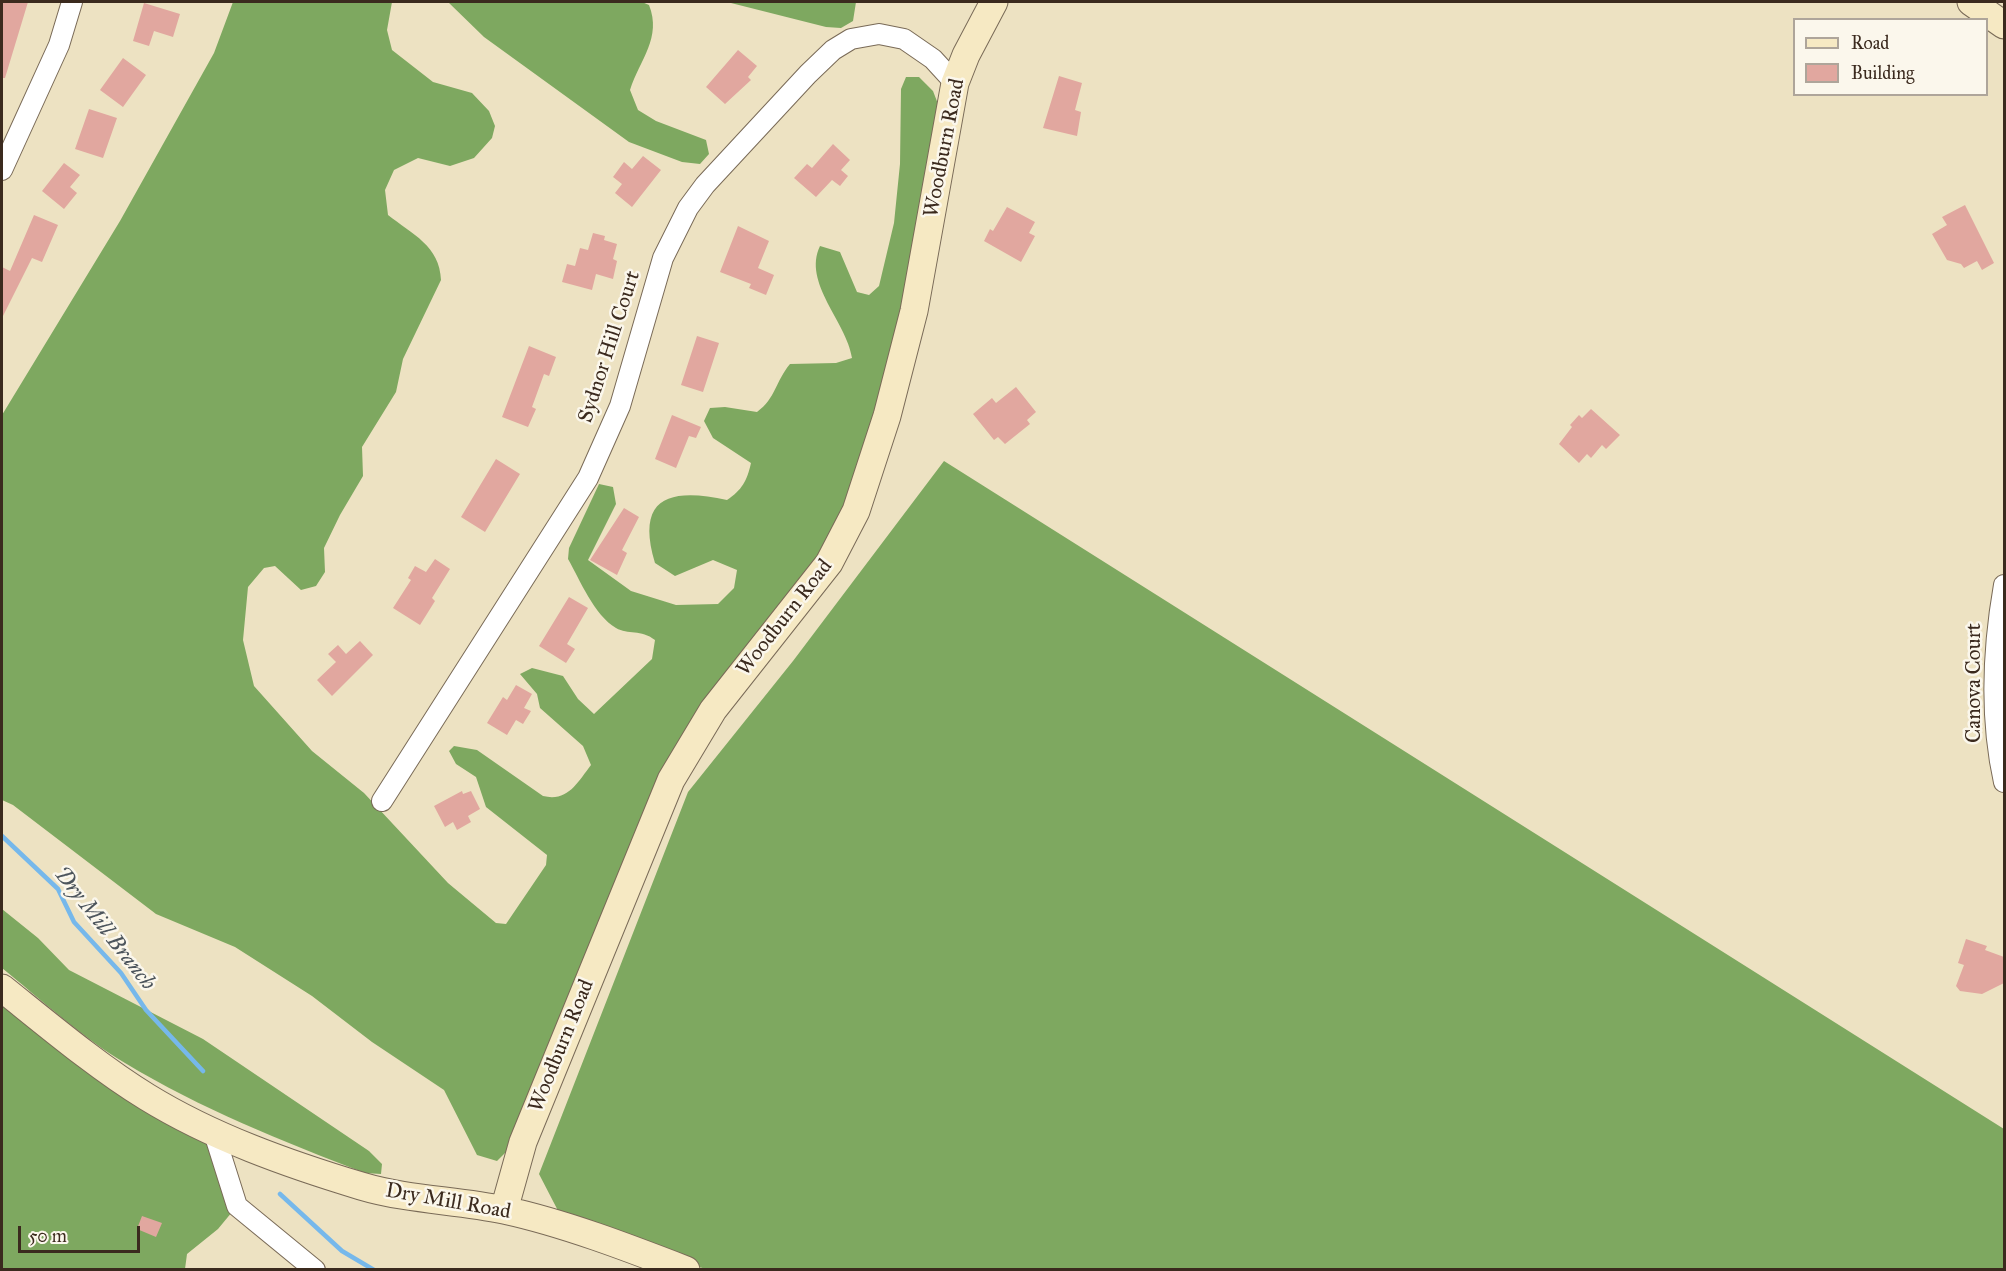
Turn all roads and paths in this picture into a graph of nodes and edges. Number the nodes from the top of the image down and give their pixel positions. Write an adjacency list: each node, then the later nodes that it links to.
1 (72, 2): 6 (street)
2 (994, 2): 5 (street, Woodburn Road)
3 (1971, 2): 4 (street)
4 (2004, 25)
5 (955, 83): 9 (street, Sydnor Hill Court); 12 (street, Woodburn Road)
6 (2, 170)
7 (2004, 585): 8 (street, Canova Court)
8 (2004, 782)
9 (382, 801)
10 (2, 988): 11 (street, Dry Mill Road)
11 (213, 1130): 12 (street, Dry Mill Road); 13 (street)
12 (504, 1210): 14 (street, Dry Mill Road)
13 (315, 1269)
14 (686, 1269)

